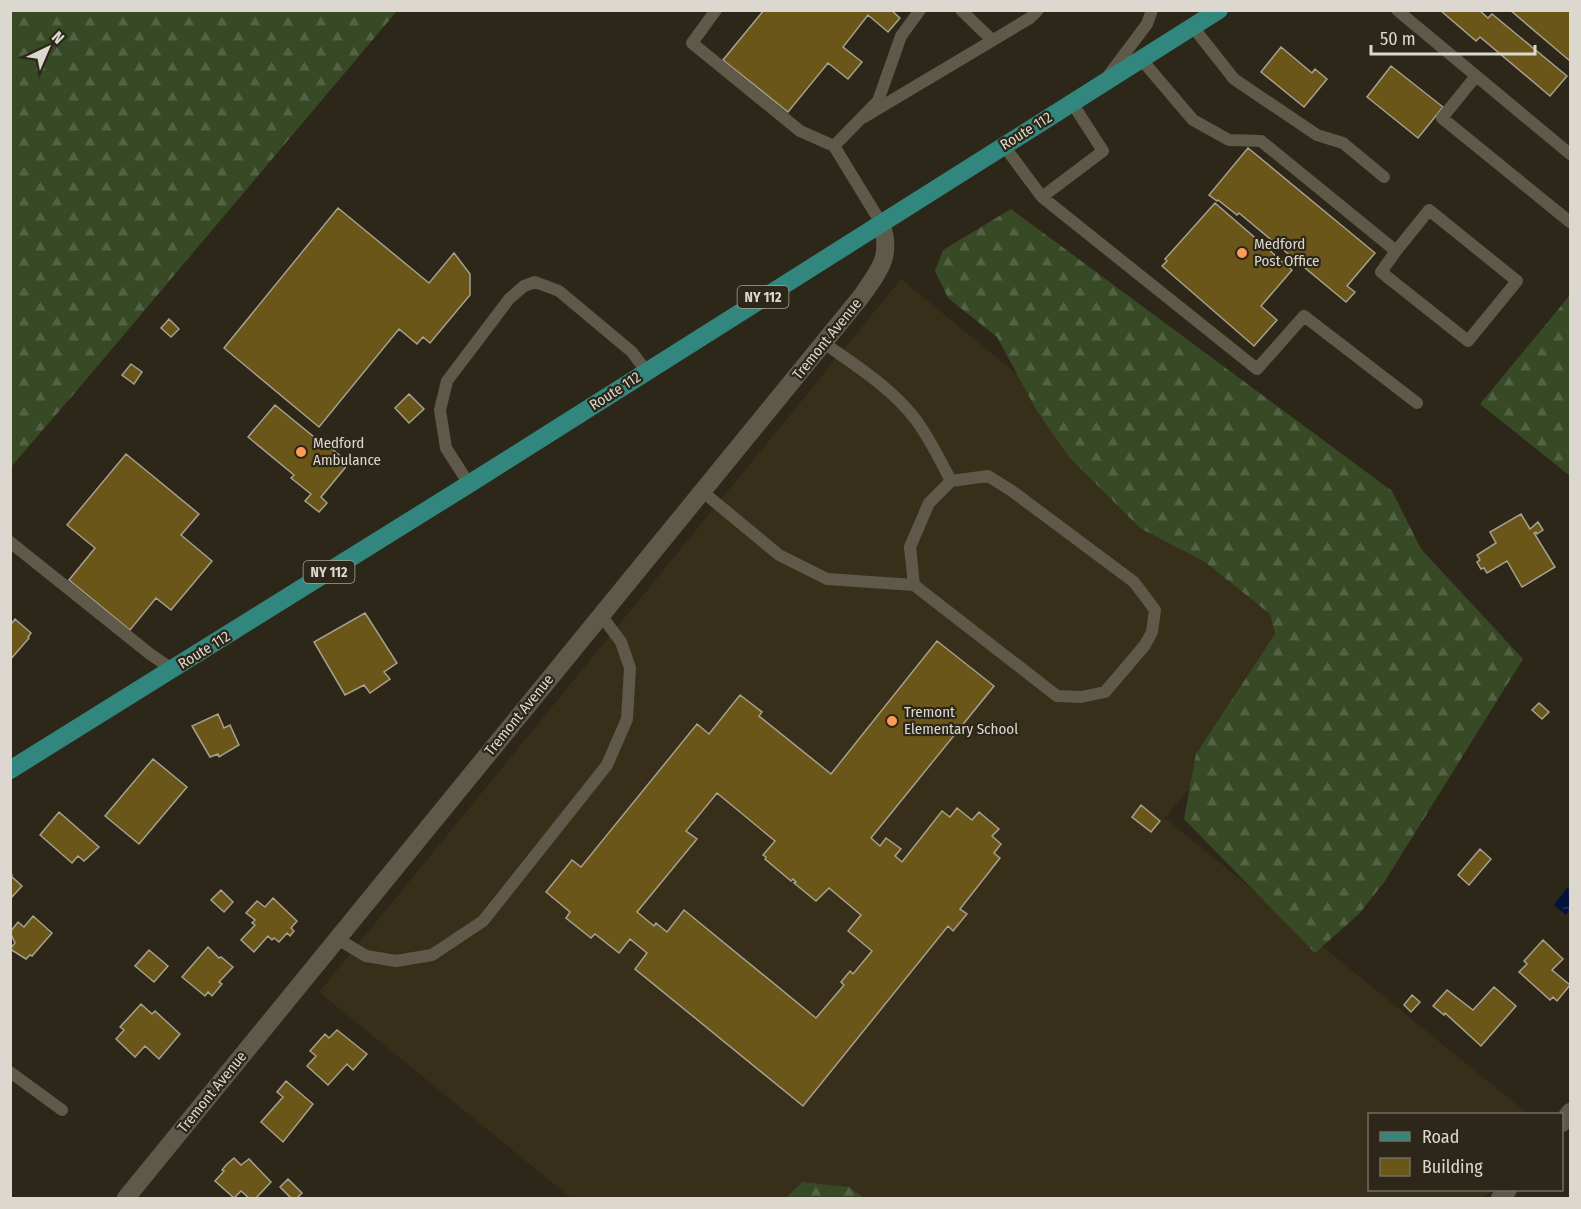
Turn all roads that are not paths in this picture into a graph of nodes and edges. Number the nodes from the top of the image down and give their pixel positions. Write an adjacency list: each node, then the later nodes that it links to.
1 (716, 10): 15 (lane)
2 (920, 10): 14 (lane)
3 (961, 10): 9 (lane)
4 (1038, 10): 9 (lane)
5 (1152, 10): 12 (lane)
6 (1219, 10): 8 (main road, Route 112 / NY 112)
7 (1397, 10): 11 (lane)
8 (1193, 27): 10 (main road, Route 112 / NY 112); 18 (lane)
9 (992, 40): 14 (lane)
10 (1141, 59): 12 (main road, Route 112 / NY 112); 22 (lane)
11 (1476, 76): 17 (lane); 20 (lane)
12 (1102, 84): 13 (main road, Route 112 / NY 112)
13 (1072, 103): 16 (main road, Route 112 / NY 112); 19 (lane)
14 (864, 117): 15 (lane)
15 (834, 146): 21 (lane)
16 (1004, 146): 19 (lane); 21 (main road, Route 112 / NY 112)
17 (1570, 154)
18 (1384, 177)
19 (1042, 197): 25 (lane)
20 (1570, 222)
21 (881, 223): 23 (street, Tremont Avenue); 24 (main road, Route 112 / NY 112)
22 (1396, 251): 22 (lane)
23 (824, 343): 26 (lane); 28 (street, Tremont Avenue)
24 (645, 371): 27 (main road, Route 112 / NY 112); 27 (lane)
25 (1417, 403)
26 (951, 481): 30 (lane); 30 (lane)
27 (469, 484): 32 (main road, Route 112 / NY 112)
28 (703, 492): 30 (lane); 31 (street, Tremont Avenue)
29 (10, 542): 32 (lane)
30 (914, 585)
31 (601, 615): 34 (street, Tremont Avenue); 34 (lane)
32 (172, 669): 33 (main road, Route 112 / NY 112)
33 (10, 770)
34 (336, 938): 37 (street, Tremont Avenue)
35 (10, 1072): 36 (lane)
36 (62, 1110)
37 (126, 1198)

